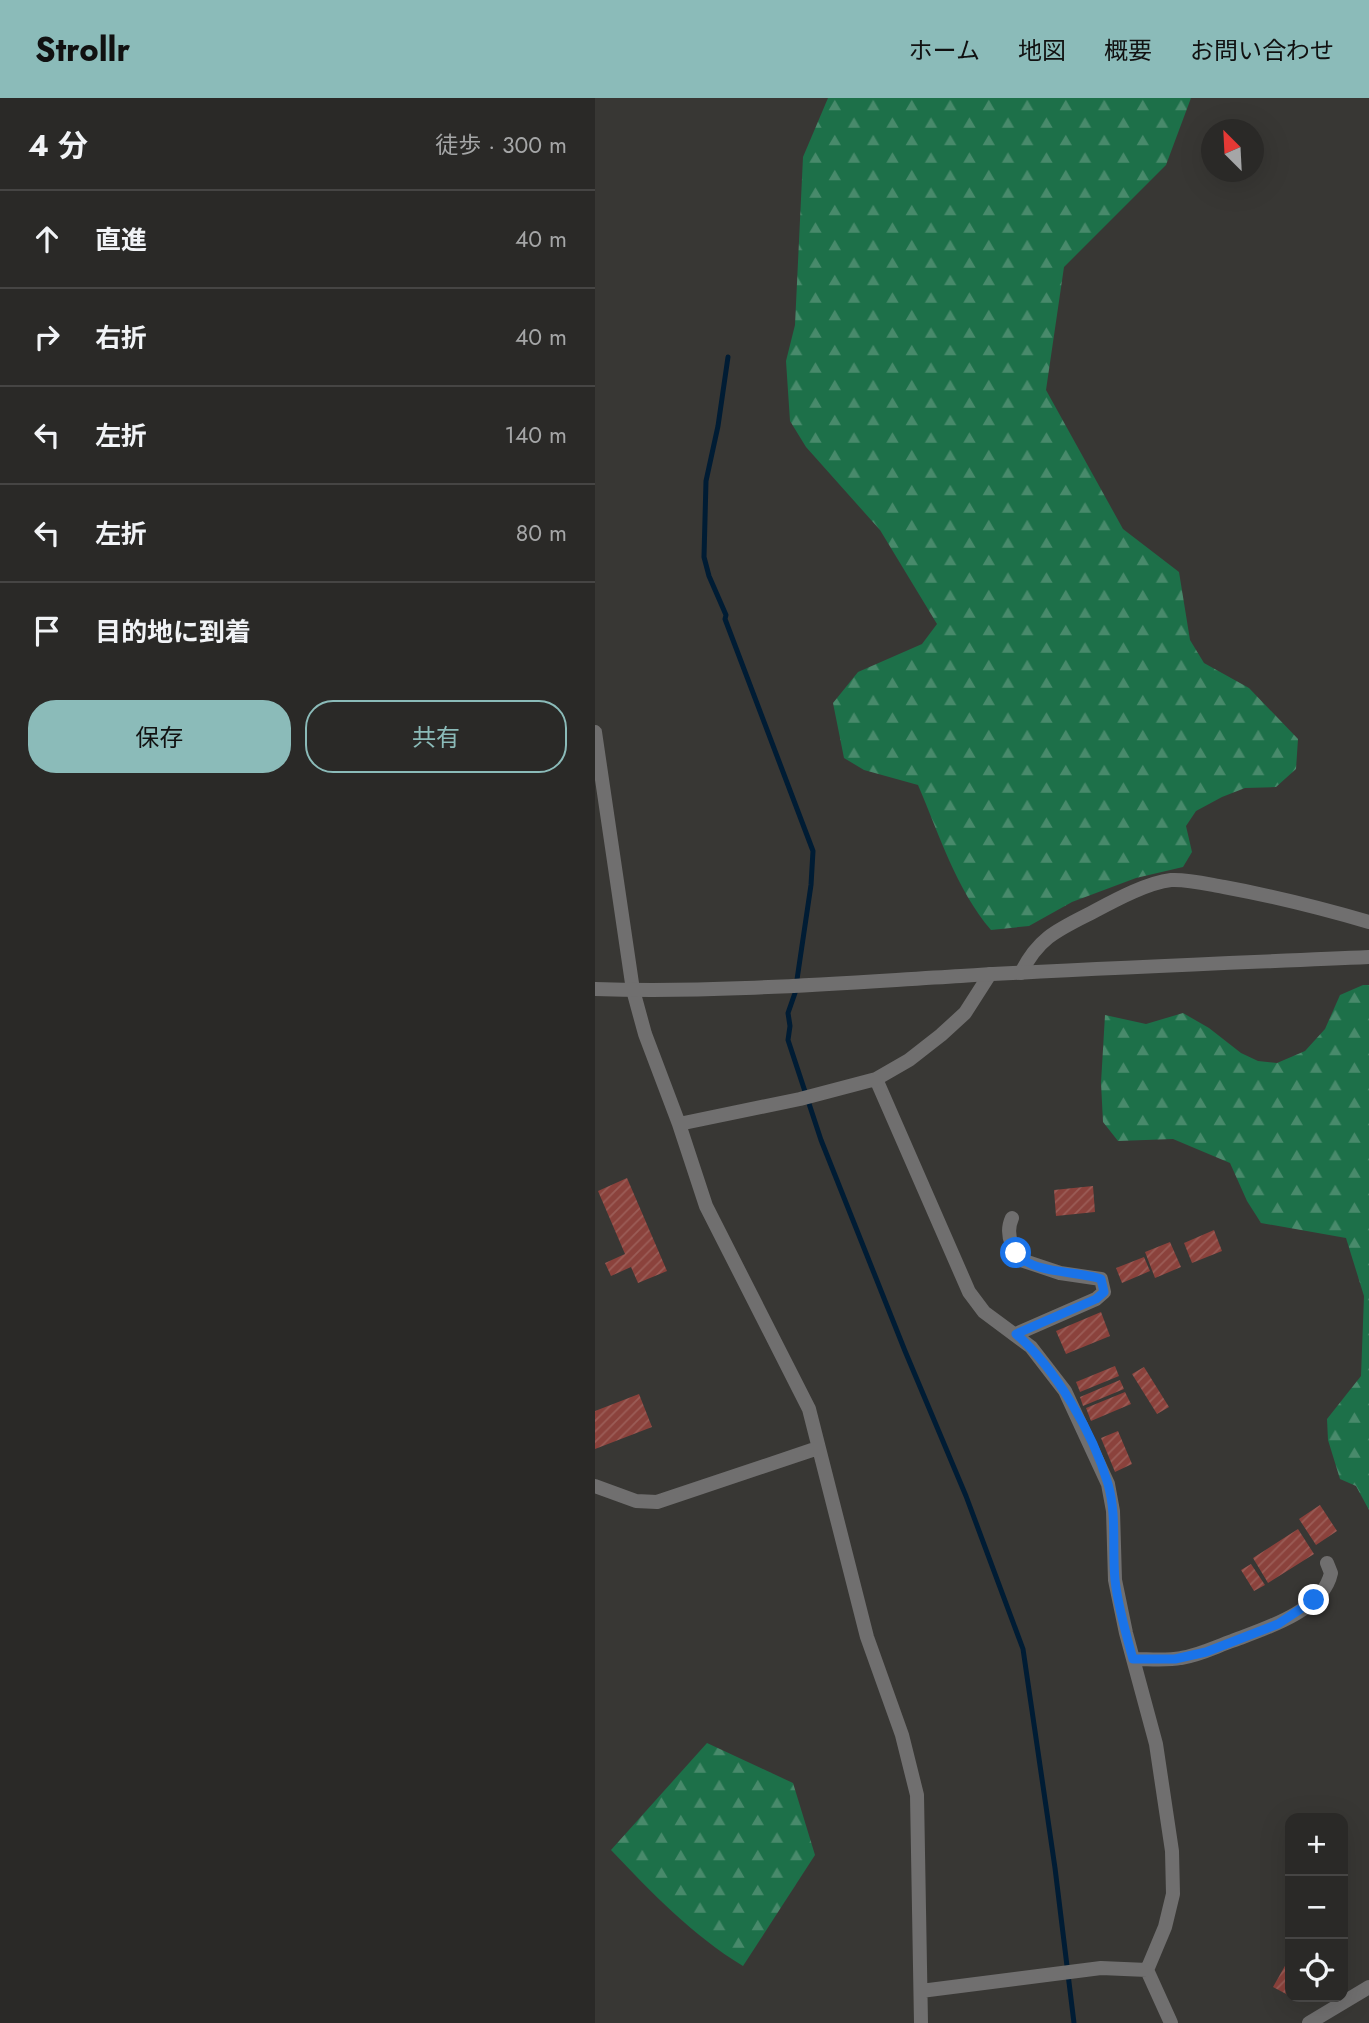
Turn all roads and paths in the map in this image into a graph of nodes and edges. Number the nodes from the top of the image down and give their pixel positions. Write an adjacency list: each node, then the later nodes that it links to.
1 (595, 732): 7 (street)
2 (1369, 922): 4 (street)
3 (1369, 957): 4 (street)
4 (1021, 973): 5 (street)
5 (990, 974): 7 (street); 8 (street)
6 (595, 989): 7 (street)
7 (633, 990): 9 (street)
8 (876, 1079): 9 (street); 11 (street)
9 (679, 1124): 12 (street)
10 (1012, 1218): 11 (street)
11 (1016, 1334): 15 (street)
12 (818, 1448): 13 (street); 18 (street)
13 (595, 1486)
14 (1327, 1563): 15 (street)
15 (1133, 1659): 16 (street)
16 (1147, 1970): 18 (street); 20 (street)
17 (1369, 1987): 21 (street)
18 (921, 1991): 19 (street)
19 (921, 2023)
20 (1171, 2023)
21 (1309, 2023)

